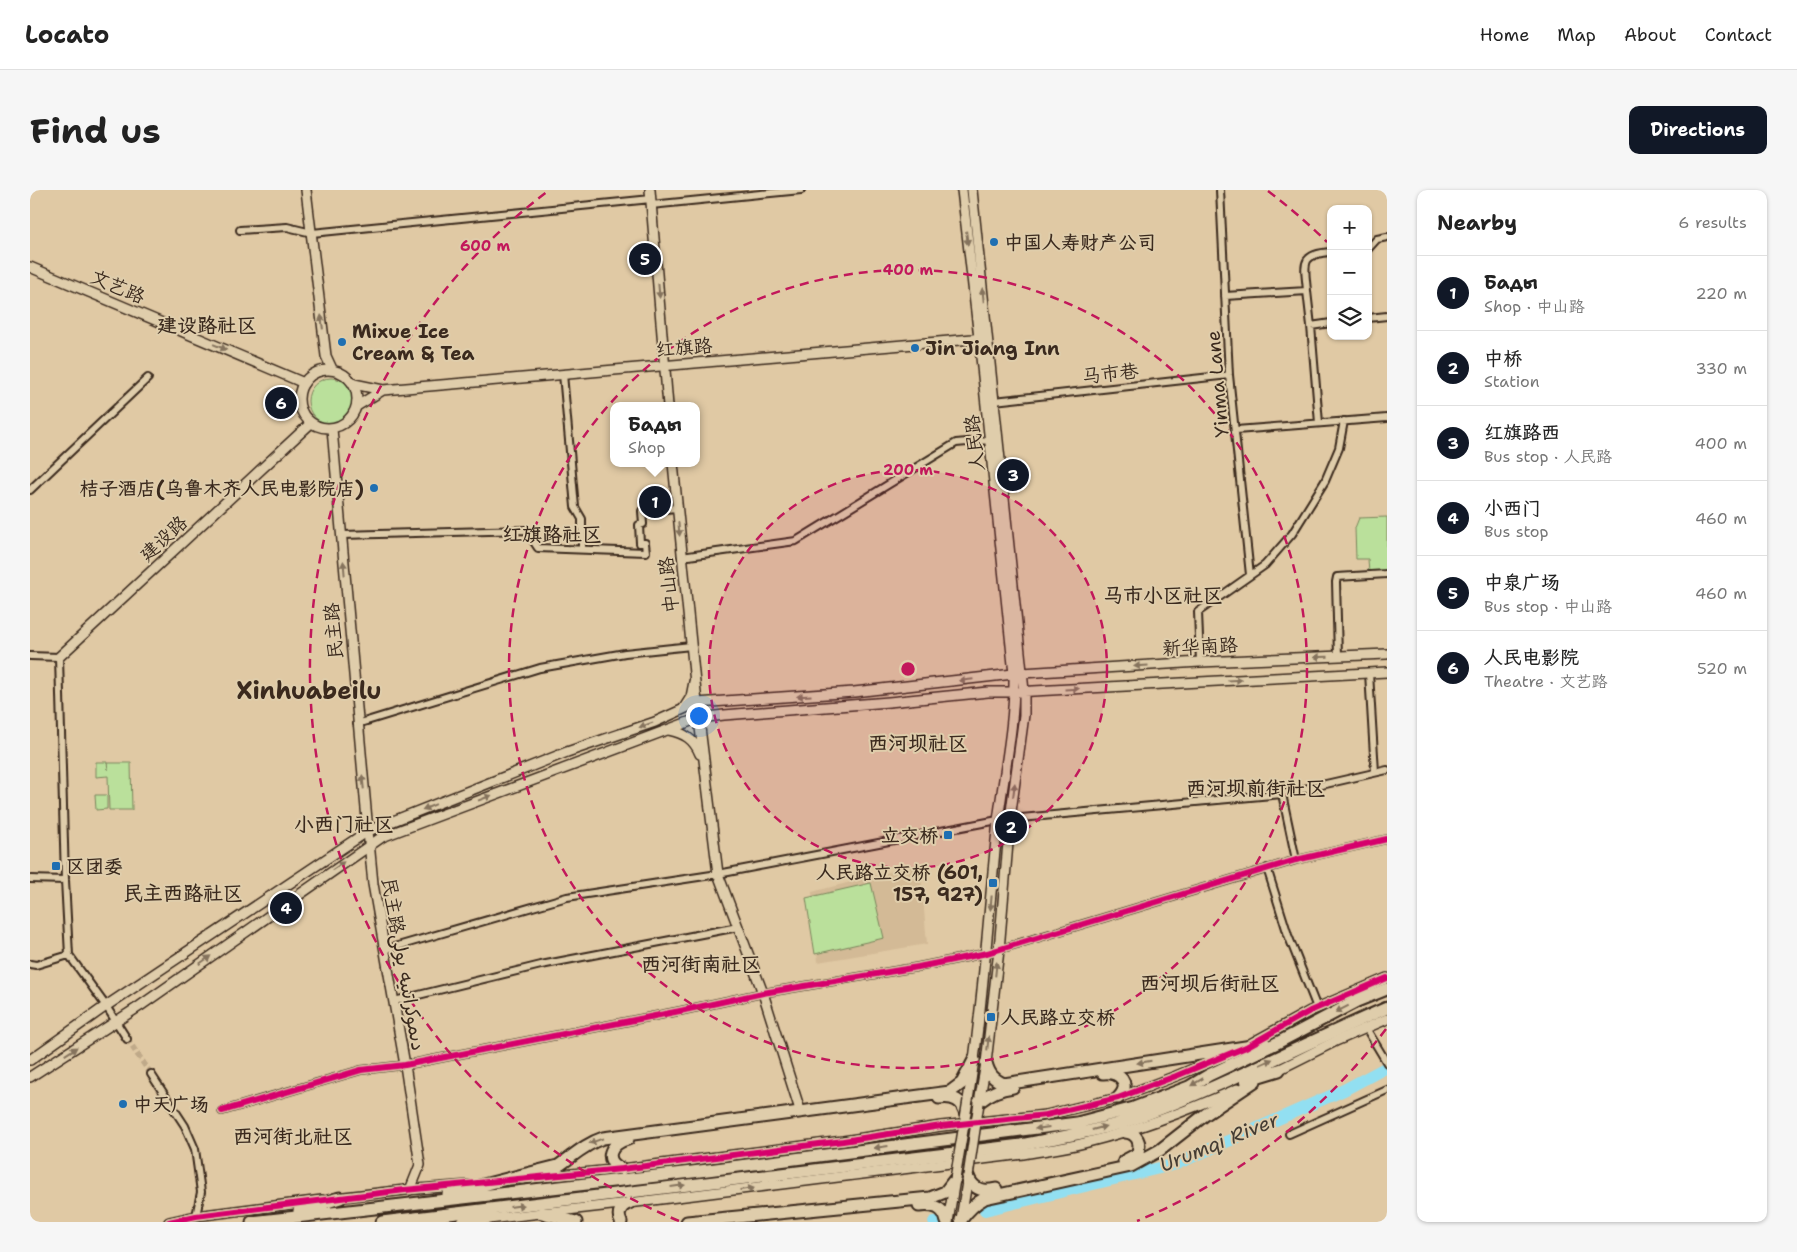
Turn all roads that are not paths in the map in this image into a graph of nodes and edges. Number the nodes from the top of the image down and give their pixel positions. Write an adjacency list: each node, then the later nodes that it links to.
1 (306, 190): 8 (main road)
2 (801, 190): 6 (street)
3 (962, 190): 19 (main road, 人民路, one-way to 19)
4 (972, 190): 19 (main road, 人民路, one-way to 4)
5 (1220, 190): 14 (street, Yinma Lane)
6 (651, 198): 8 (street); 20 (main road, one-way to 20)
7 (240, 230): 8 (street)
8 (312, 233): 21 (main road, one-way to 8)
9 (1387, 237): 10 (street)
10 (1372, 244)
11 (1327, 252): 13 (street)
12 (30, 267): 25 (main road, 文艺路, one-way to 25)
13 (1307, 290): 14 (street); 18 (street)
14 (1225, 296): 23 (street, Yinma Lane)
15 (1387, 316): 16 (street)
16 (1372, 318)
17 (1327, 324): 18 (street)
18 (1311, 326): 34 (street)
19 (983, 338): 20 (main road, 红旗路); 28 (main road, 人民路); 37 (main road, 人民路)
20 (665, 365): 22 (main road, 红旗路); 29 (main road)
21 (332, 370): 25 (main road); 26 (main road)
22 (563, 374): 27 (main road, 红旗路); 42 (street)
23 (1229, 375): 28 (street, 马市巷); 36 (street, Yinma Lane)
24 (148, 378): 39 (street)
25 (304, 383): 33 (main road)
26 (354, 384): 27 (main road); 30 (main road)
27 (383, 390): 30 (main road)
28 (994, 401): 55 (main road, 人民路)
29 (668, 402)
30 (357, 406): 35 (main road)
31 (1387, 418): 32 (street)
32 (1344, 421): 34 (street); 45 (street)
33 (311, 423): 35 (main road); 50 (main road, 建设路)
34 (1319, 423): 36 (street)
35 (332, 428): 41 (main road, 民主路)
36 (1236, 430): 45 (street, Yinma Lane)
37 (990, 440): 43 (street); 55 (main road, 人民路)
38 (673, 467): 40 (main road, 中山路)
39 (30, 490)
40 (677, 508): 42 (street); 43 (main road, 中山路, one-way to 43)
41 (342, 535): 42 (street); 60 (main road, 民主路, one-way to 41)
42 (582, 550)
43 (681, 557): 46 (main road, 中山路)
44 (1387, 574): 49 (street)
45 (1250, 575): 51 (street)
46 (691, 646): 54 (main road, 中山路); 60 (street)
47 (1387, 654): 49 (main road, 新华南路)
48 (30, 656): 50 (street)
49 (1338, 656): 51 (main road, 新华南路, one-way to 51)
50 (59, 657): 75 (street)
51 (1200, 662): 55 (main road, 新华南路, one-way to 55)
52 (1387, 672): 53 (main road, 新华南路)
53 (1369, 673): 56 (main road, 新华南路, one-way to 53); 64 (street)
54 (694, 674): 57 (main road, 中山路); 58 (main road)
55 (1018, 674): 56 (main road, 人民路); 57 (main road, 新华南路, one-way to 57)
56 (1019, 692): 59 (main road, 新华南路); 66 (main road, one-way to 56); 67 (main road)
57 (697, 703): 58 (main road, 新华南路); 59 (main road, 中山路)
58 (684, 708): 68 (main road, 新华南路, one-way to 68)
59 (698, 718): 61 (main road, 新华南路); 62 (main road, 中山路)
60 (357, 724): 68 (main road, 民主路, one-way to 60)
61 (669, 730): 62 (main road); 70 (main road, 新华南路, one-way to 61)
62 (704, 766): 73 (main road, 中山路)
63 (1387, 770): 64 (street)
64 (1375, 772): 65 (street)
65 (1282, 794): 66 (street); 71 (street)
66 (1010, 819): 67 (street); 78 (main road)
67 (998, 820): 73 (street); 79 (main road, one-way to 79)
68 (368, 831): 70 (main road, 民主路دىموكراتىيە يولى); 86 (main road, 新华南路)
69 (1387, 839): 71 (street)
70 (369, 845): 77 (main road, 民主路دىموكراتىيە يولى); 90 (main road, 新华南路, one-way to 70)
71 (1296, 860): 72 (street)
72 (1267, 868): 78 (street); 87 (street)
73 (718, 874): 76 (main road, 中山路); 77 (street)
74 (30, 879): 75 (street)
75 (65, 880): 80 (street)
76 (738, 927): 84 (main road, 中山路); 85 (street)
77 (384, 950): 85 (main road, 民主路دىموكراتىيە يولى)
78 (998, 950): 79 (street); 96 (main road, one-way to 78)
79 (987, 953): 84 (street); 96 (main road)
80 (70, 955): 81 (street); 86 (street)
81 (30, 964)
82 (1387, 978): 87 (main road)
83 (1387, 989): 93 (highway, one-way to 93)
84 (763, 993): 98 (street); 107 (main road, 中山路)
85 (394, 1001): 98 (main road, 民主路دىموكراتىيە يولى)
86 (106, 1006): 90 (street); 95 (main road, 新华南路)
87 (1317, 1008): 94 (main road)
88 (1387, 1008): 104 (highway, one-way to 88)
89 (1387, 1019): 91 (main road)
90 (116, 1021): 92 (street); 101 (main road, 新华南路, one-way to 90)
91 (1366, 1028): 97 (street); 99 (main road)
92 (127, 1039)
93 (1279, 1042): 94 (highway); 119 (highway, one-way to 119)
94 (1246, 1047): 96 (highway, one-way to 96); 105 (main road)
95 (30, 1060)
96 (980, 1061): 106 (main road); 115 (highway, one-way to 115)
97 (1387, 1063)
98 (405, 1065): 108 (street); 116 (main road, 民主路دىموكراتىيە يولى)
99 (1279, 1070): 102 (main road); 104 (highway)
100 (151, 1074): 121 (street)
101 (30, 1077)
102 (1255, 1081): 110 (main road); 125 (highway)
103 (1387, 1090): 111 (street)
104 (1198, 1093): 122 (highway, one-way to 104)
105 (1118, 1098): 106 (highway); 112 (main road)
106 (975, 1102): 109 (main road, bridge); 113 (main road, bridge)
107 (800, 1110)
108 (222, 1111)
109 (966, 1115): 112 (highway); 114 (main road, bridge)
110 (1125, 1132): 113 (highway); 118 (main road, one-way to 110)
111 (1289, 1134)
112 (622, 1169): 115 (main road)
113 (968, 1176): 125 (main road)
114 (955, 1179): 132 (highway); 134 (main road)
115 (490, 1183): 116 (main road); 119 (highway)
116 (410, 1190): 117 (main road)
117 (340, 1198): 121 (main road); 124 (highway)
118 (629, 1203): 120 (main road); 131 (highway)
119 (411, 1204): 124 (highway)
120 (542, 1213): 123 (main road); 130 (highway)
121 (196, 1216): 126 (main road)
122 (422, 1218): 123 (highway); 128 (highway)
123 (490, 1218): 129 (main road)
124 (272, 1219): 127 (highway)
125 (961, 1221)
126 (169, 1222)
127 (252, 1222)
128 (382, 1222)
129 (462, 1222)
130 (576, 1222)
131 (621, 1222)
132 (687, 1222)
133 (748, 1222): 134 (highway)
134 (948, 1222)

